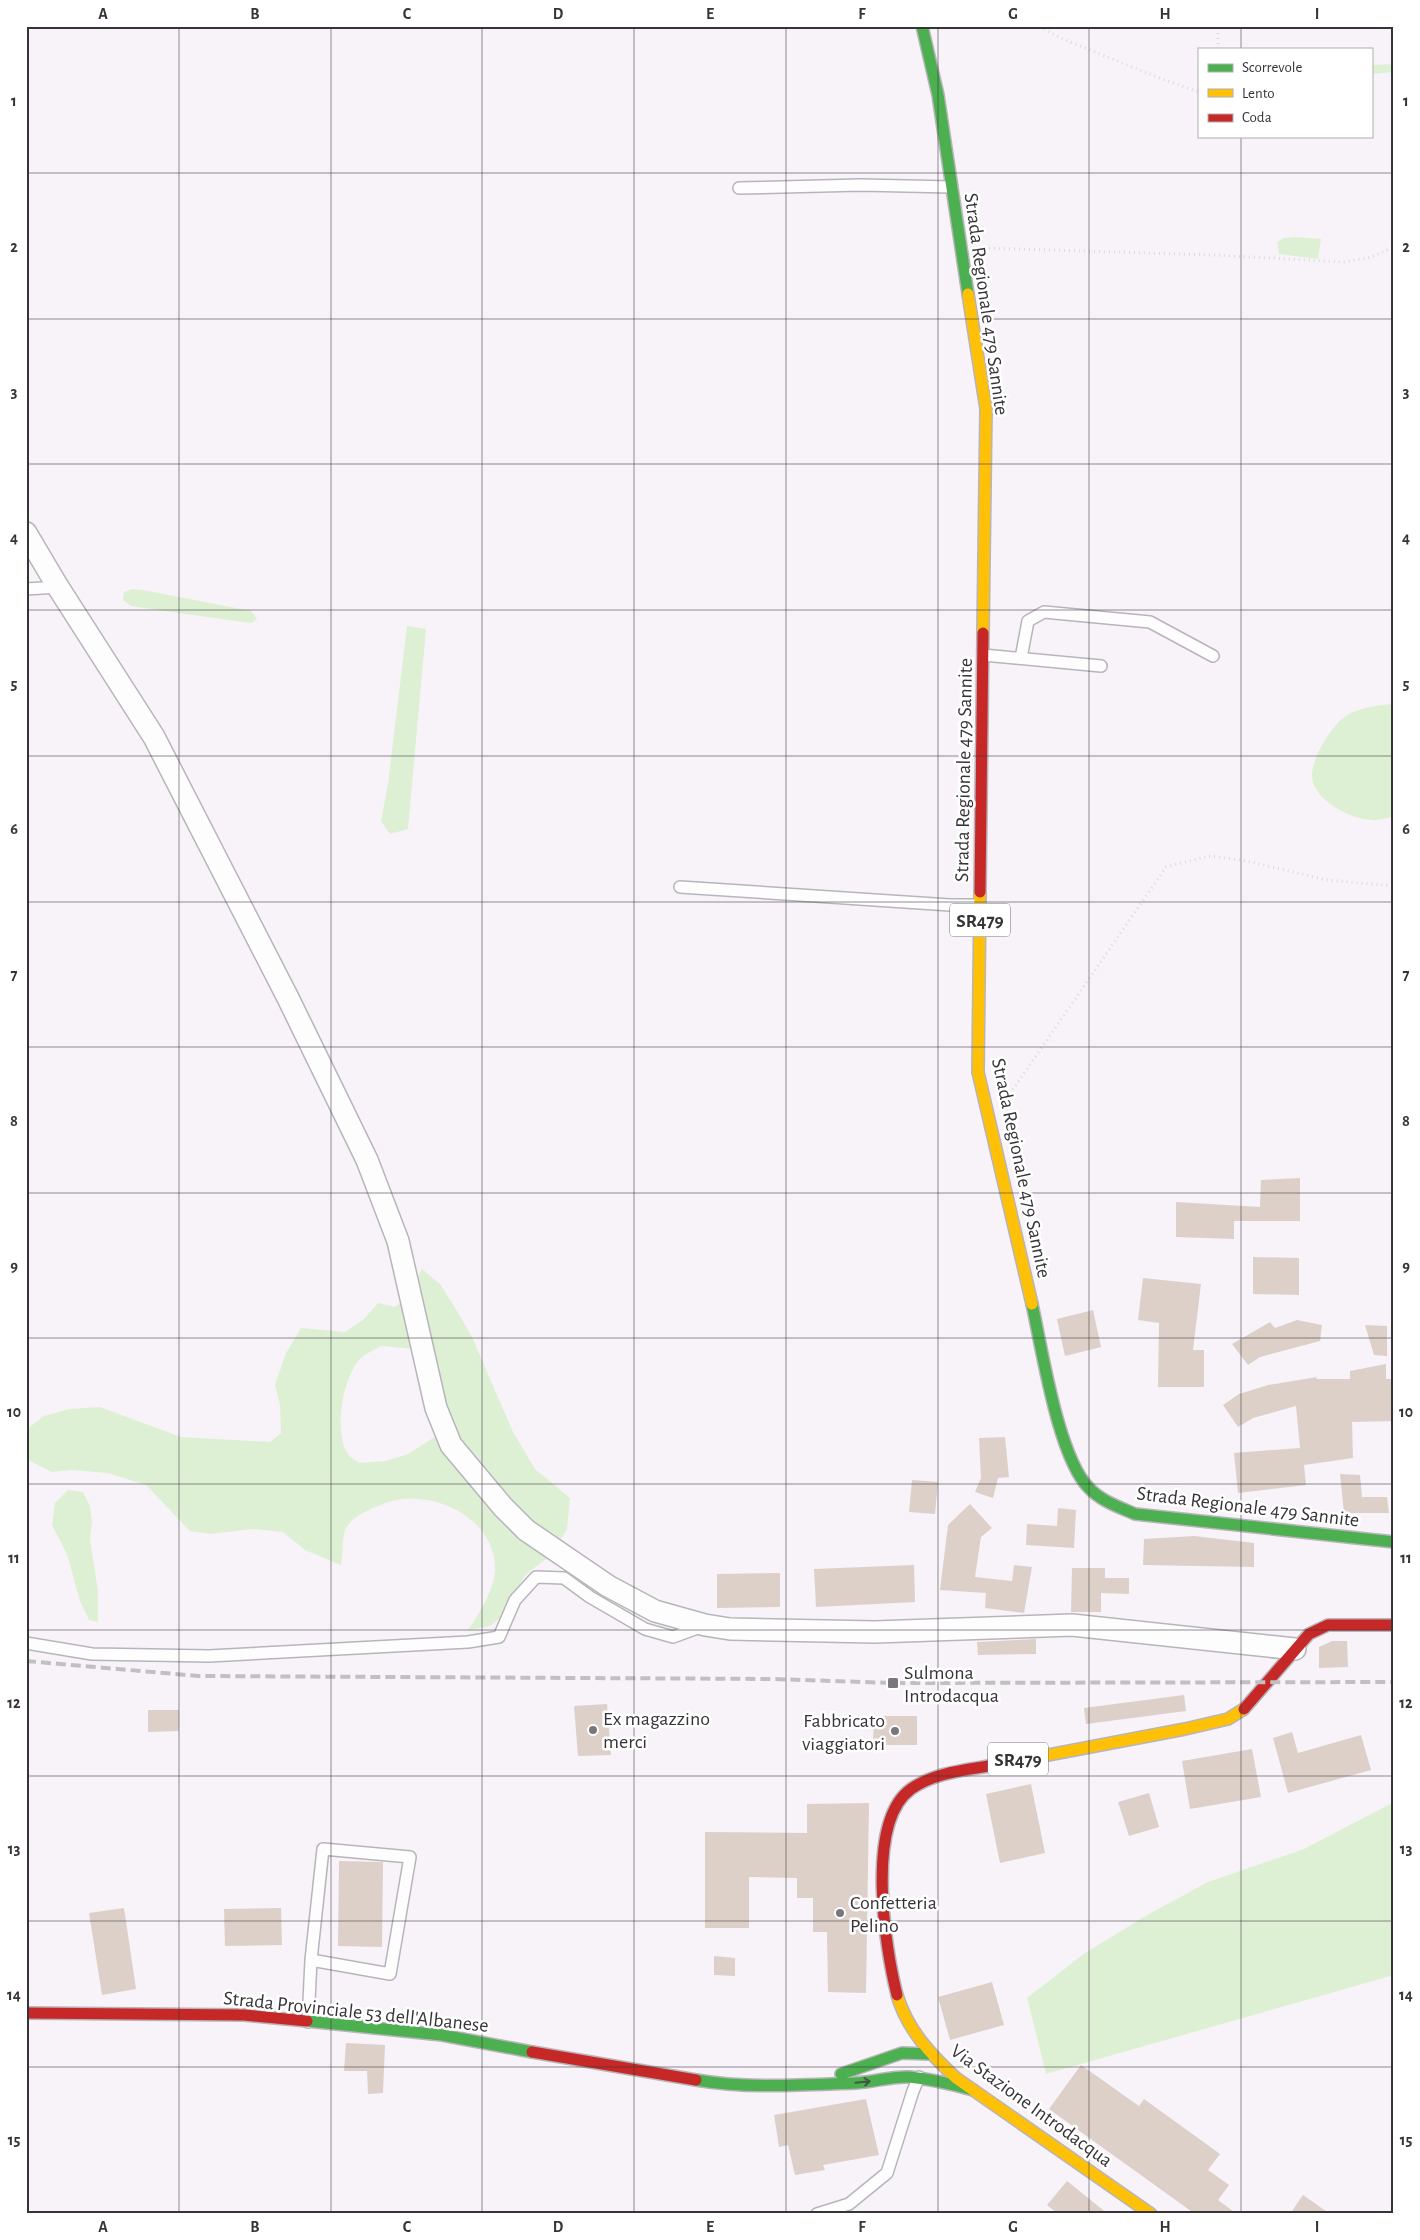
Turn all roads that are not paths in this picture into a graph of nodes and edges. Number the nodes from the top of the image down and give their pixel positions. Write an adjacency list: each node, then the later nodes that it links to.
1 (922, 26): 2 (main road, Strada Regionale 479 Sannite / SR479)
2 (952, 187): 3 (lane); 7 (main road, Strada Regionale 479 Sannite / SR479)
3 (739, 188)
4 (26, 533): 5 (street)
5 (58, 588): 6 (lane); 14 (street)
6 (26, 589)
7 (983, 655): 9 (lane); 12 (main road, Strada Regionale 479 Sannite / SR479)
8 (1213, 656): 9 (lane)
9 (1021, 658): 10 (lane)
10 (1101, 666)
11 (680, 887): 12 (lane)
12 (980, 905): 13 (main road, Strada Regionale 479 Sannite / SR479)
13 (1394, 1542)
14 (704, 1625): 16 (lane); 17 (street)
15 (1394, 1626): 17 (main road, SR479)
16 (26, 1643)
17 (1295, 1649): 20 (main road, Via Stazione Introdacqua / SR479)
18 (312, 1960): 18 (lane); 21 (lane)
19 (26, 2013): 21 (main road, Strada Provinciale 53 dell'Albanese)
20 (905, 2018): 22 (main road); 24 (main road, Via Stazione Introdacqua / SR479)
21 (308, 2022): 28 (main road, Strada Provinciale 53 dell'Albanese)
22 (898, 2030)
23 (887, 2046): 25 (main road, Strada Provinciale 53 dell'Albanese)
24 (929, 2054): 25 (main road, Strada Provinciale 53 dell'Albanese); 27 (main road, Strada Provinciale 53 dell'Albanese); 29 (main road, Via Stazione Introdacqua / SR479)
25 (863, 2066): 28 (main road, Strada Provinciale 53 dell'Albanese)
26 (919, 2077): 27 (main road, Strada Provinciale 53 dell'Albanese); 29 (main road, Strada Provinciale 53 dell'Albanese); 30 (lane)
27 (892, 2078): 28 (main road, Strada Provinciale 53 dell'Albanese, one-way to 27)
28 (798, 2085)
29 (973, 2090): 31 (main road, Via Stazione Introdacqua / SR479)
30 (817, 2214)
31 (1151, 2214)

